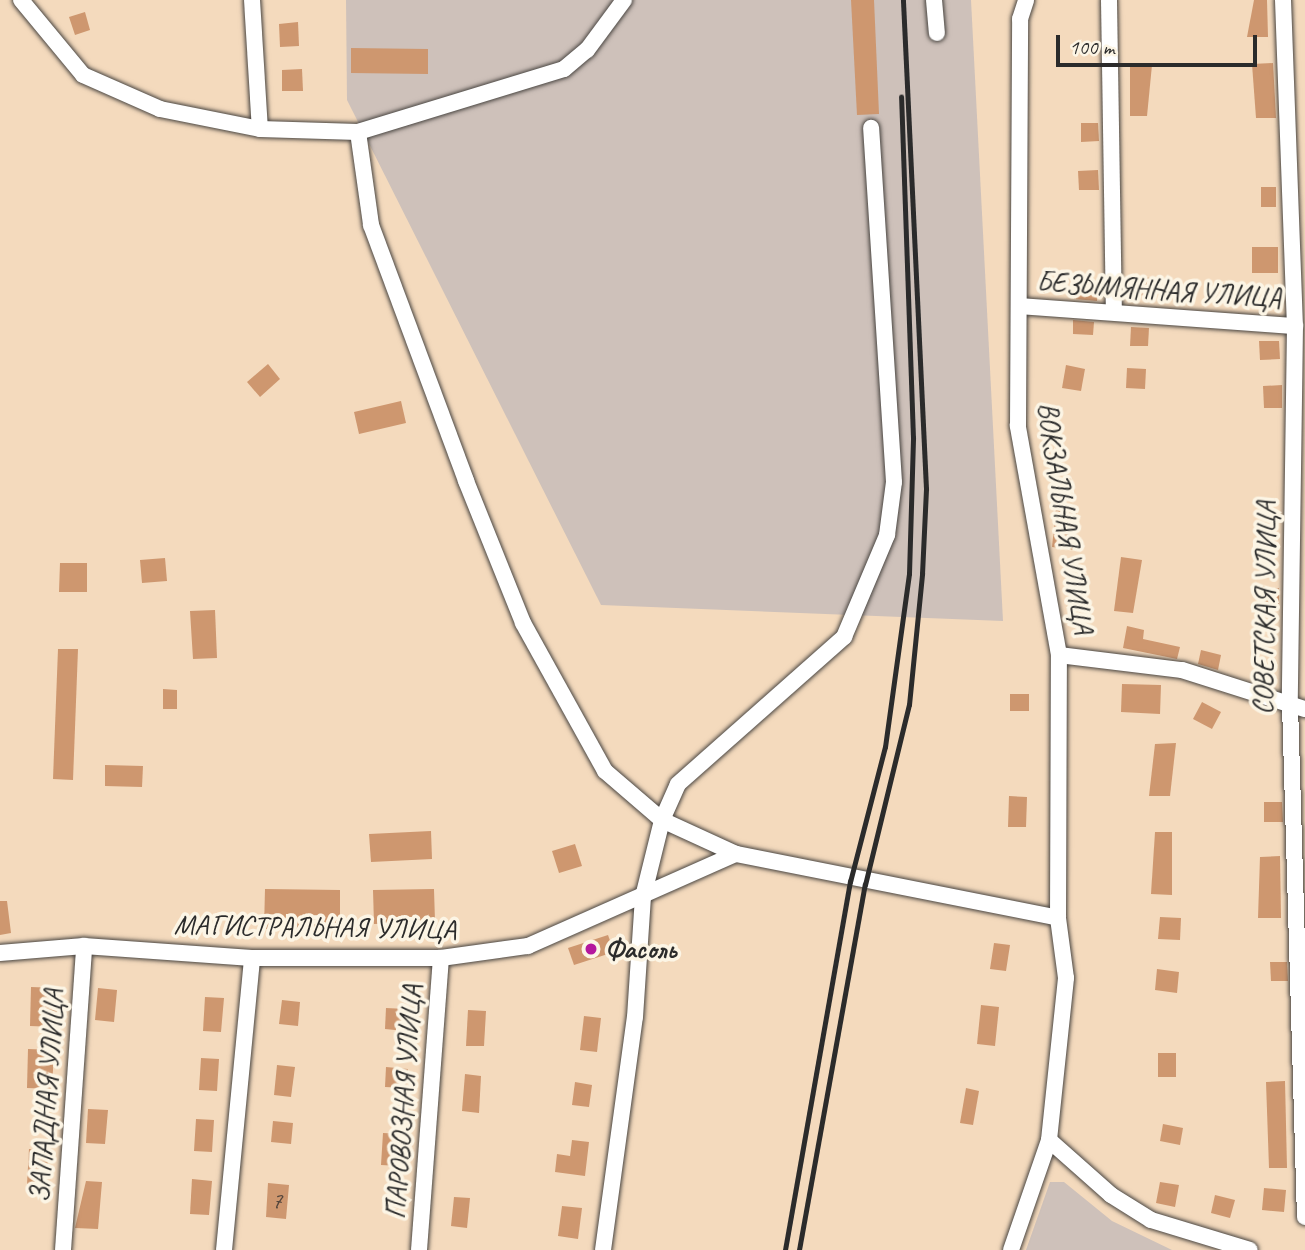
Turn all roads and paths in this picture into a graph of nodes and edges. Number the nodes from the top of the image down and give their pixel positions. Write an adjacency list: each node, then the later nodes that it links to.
1 (21, 0): 10 (street)
2 (252, 0): 10 (street)
3 (624, 0): 11 (street)
4 (934, 0): 8 (street)
5 (1026, 0): 12 (street, ВОКЗАЛЬНАЯ УЛИЦА)
6 (1109, 0): 13 (street)
7 (1283, 0): 14 (street, СОВЕТСКАЯ УЛИЦА)
8 (937, 33)
9 (871, 128): 18 (street)
10 (260, 129): 11 (street)
11 (358, 132): 18 (street)
12 (1020, 306): 13 (street, БЕЗЫМЯННАЯ УЛИЦА); 16 (street, ВОКЗАЛЬНАЯ УЛИЦА)
13 (1114, 312): 14 (street, БЕЗЫМЯННАЯ УЛИЦА)
14 (1295, 326): 15 (street, СОВЕТСКАЯ УЛИЦА)
15 (1300, 407): 17 (street, СОВЕТСКАЯ УЛИЦА)
16 (1059, 655): 17 (street); 21 (street, ВОКЗАЛЬНАЯ УЛИЦА)
17 (1297, 707): 27 (street, СОВЕТСКАЯ УЛИЦА)
18 (662, 820): 19 (street); 20 (street)
19 (736, 854): 20 (street, МАГИСТРАЛЬНАЯ УЛИЦА); 21 (street)
20 (643, 897): 25 (street, МАГИСТРАЛЬНАЯ УЛИЦА); 31 (street)
21 (1058, 918): 26 (street, ВОКЗАЛЬНАЯ УЛИЦА)
22 (84, 946): 23 (street, МАГИСТРАЛЬНАЯ УЛИЦА); 24 (street, МАГИСТРАЛЬНАЯ УЛИЦА); 28 (street, ЗАПАДНАЯ УЛИЦА)
23 (0, 953)
24 (251, 958): 25 (street, МАГИСТРАЛЬНАЯ УЛИЦА); 29 (street)
25 (442, 958): 30 (street, ПАРОВОЗНАЯ УЛИЦА)
26 (1049, 1140): 32 (street, ВОКЗАЛЬНАЯ УЛИЦА); 33 (street)
27 (1305, 1217)
28 (63, 1250)
29 (224, 1250)
30 (419, 1250)
31 (603, 1250)
32 (1012, 1250)
33 (1250, 1250)

